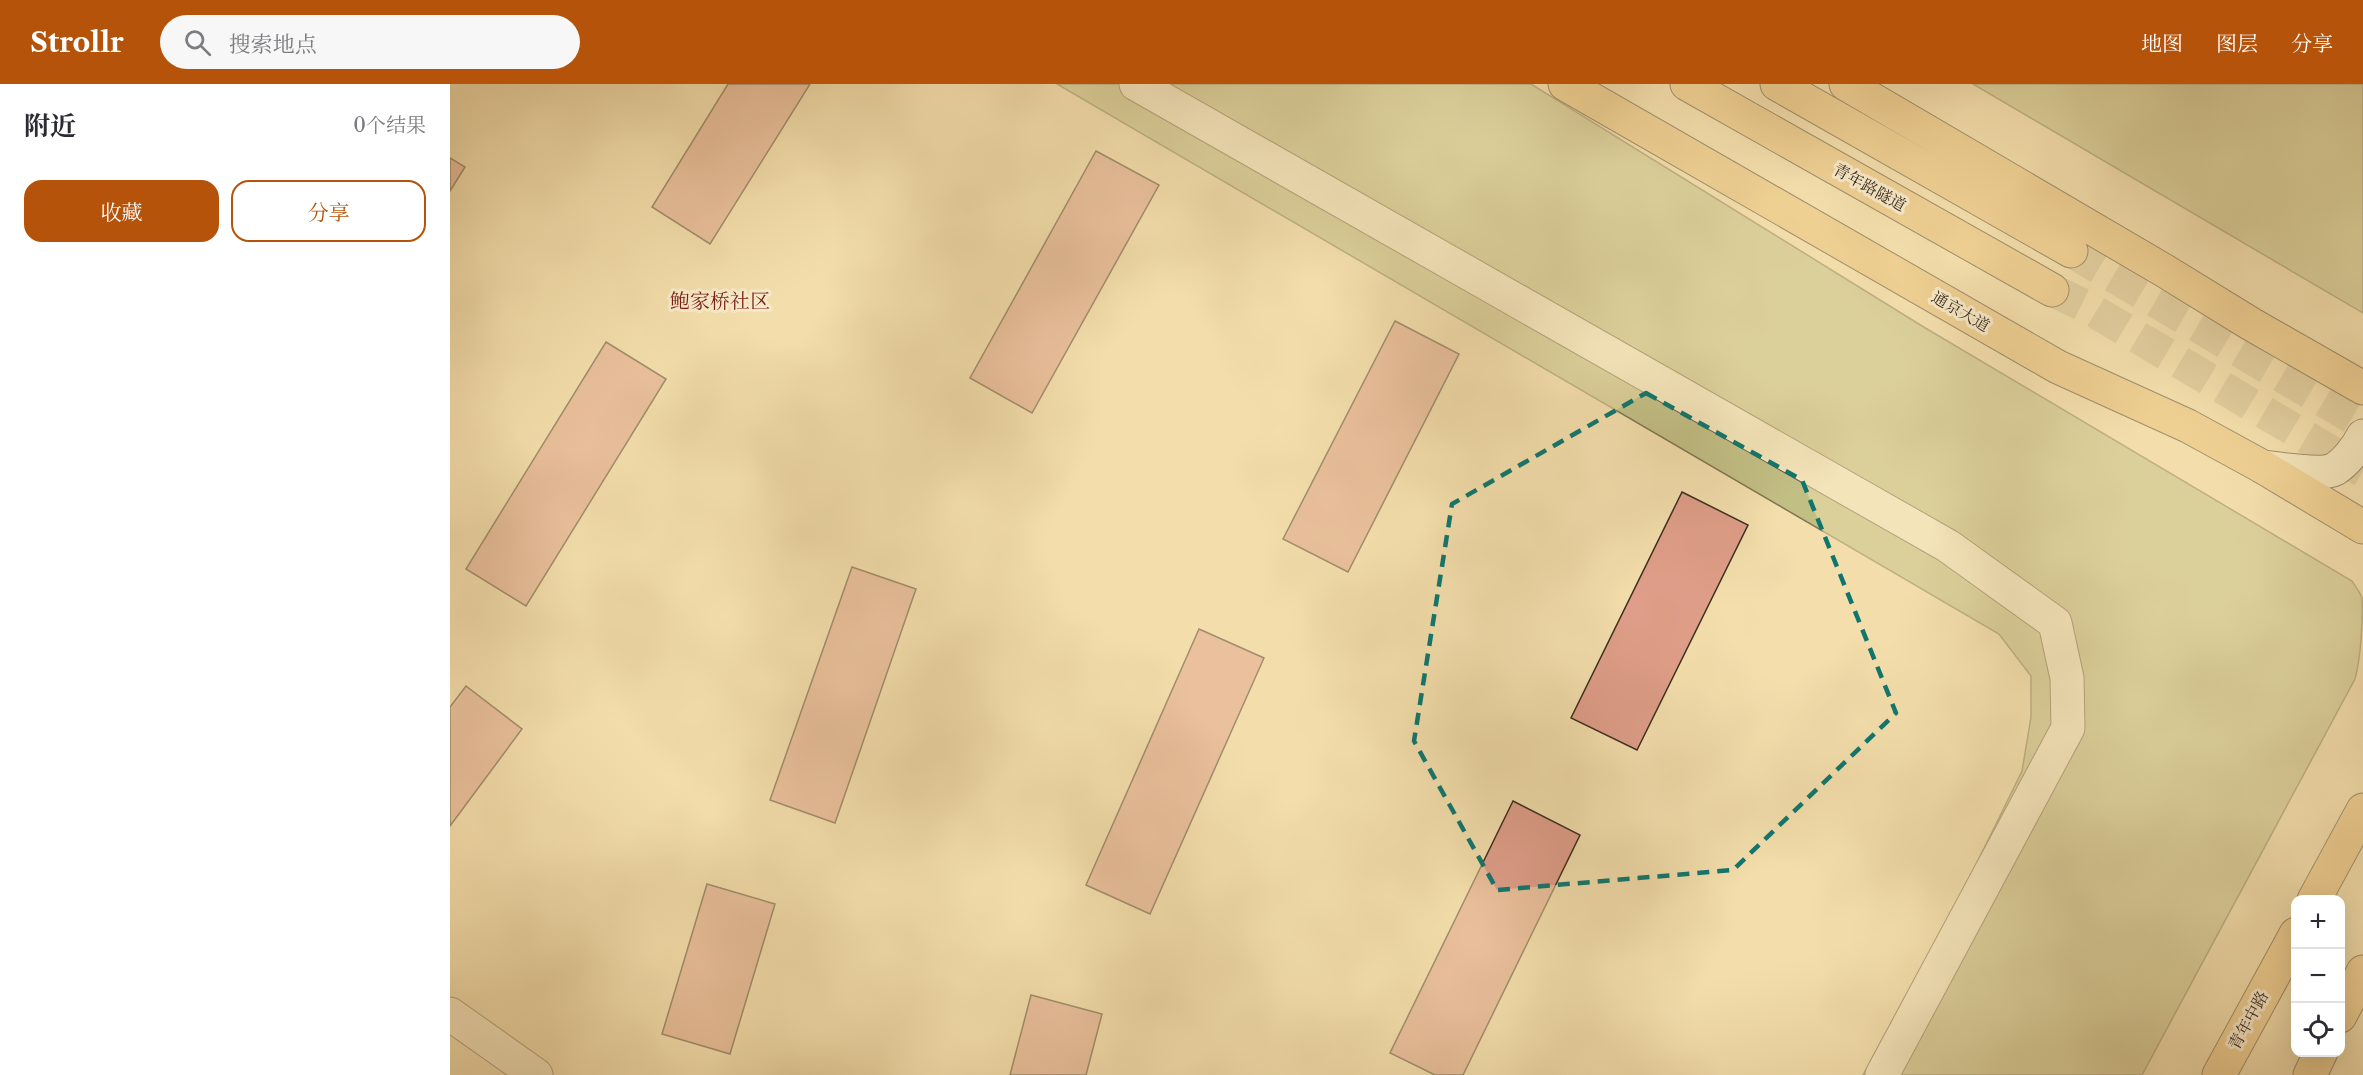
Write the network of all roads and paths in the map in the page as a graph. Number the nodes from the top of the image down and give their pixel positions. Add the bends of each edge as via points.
1 (1136, 84) edge
2 (1565, 84) edge
3 (1687, 84) edge
4 (1777, 84) edge
5 (1846, 84) edge
6 (2071, 251) tunnel mouth
7 (2052, 290) tunnel mouth
8 (2353, 382) edge
9 (2363, 404) edge
10 (2363, 436) edge
11 (2263, 467) junction
12 (2363, 527) edge
13 (2363, 810) edge
14 (2317, 895) edge
15 (2291, 941) edge
16 (2363, 972) edge
17 (2345, 1006) edge
18 (450, 1014) edge
19 (2319, 1057) edge
20 (536, 1075) edge
21 (1882, 1075) edge
22 (2218, 1075) edge
23 (2310, 1075) edge

1 - 21 street via 1948,546 2055,623 2067,678 2068,728
2 - 11 main road, 通京大道 via 2058,367 2188,426
3 - 7 main road, 青年路隧道
4 - 6 main road
5 - 8 main road
8 - 9 street
10 - 11 street via 2357,448 2334,470 2307,472
11 - 12 main road, 通京大道
13 - 14 main road
15 - 22 main road, 青年中路
16 - 17 main road
18 - 20 street
19 - 23 main road

